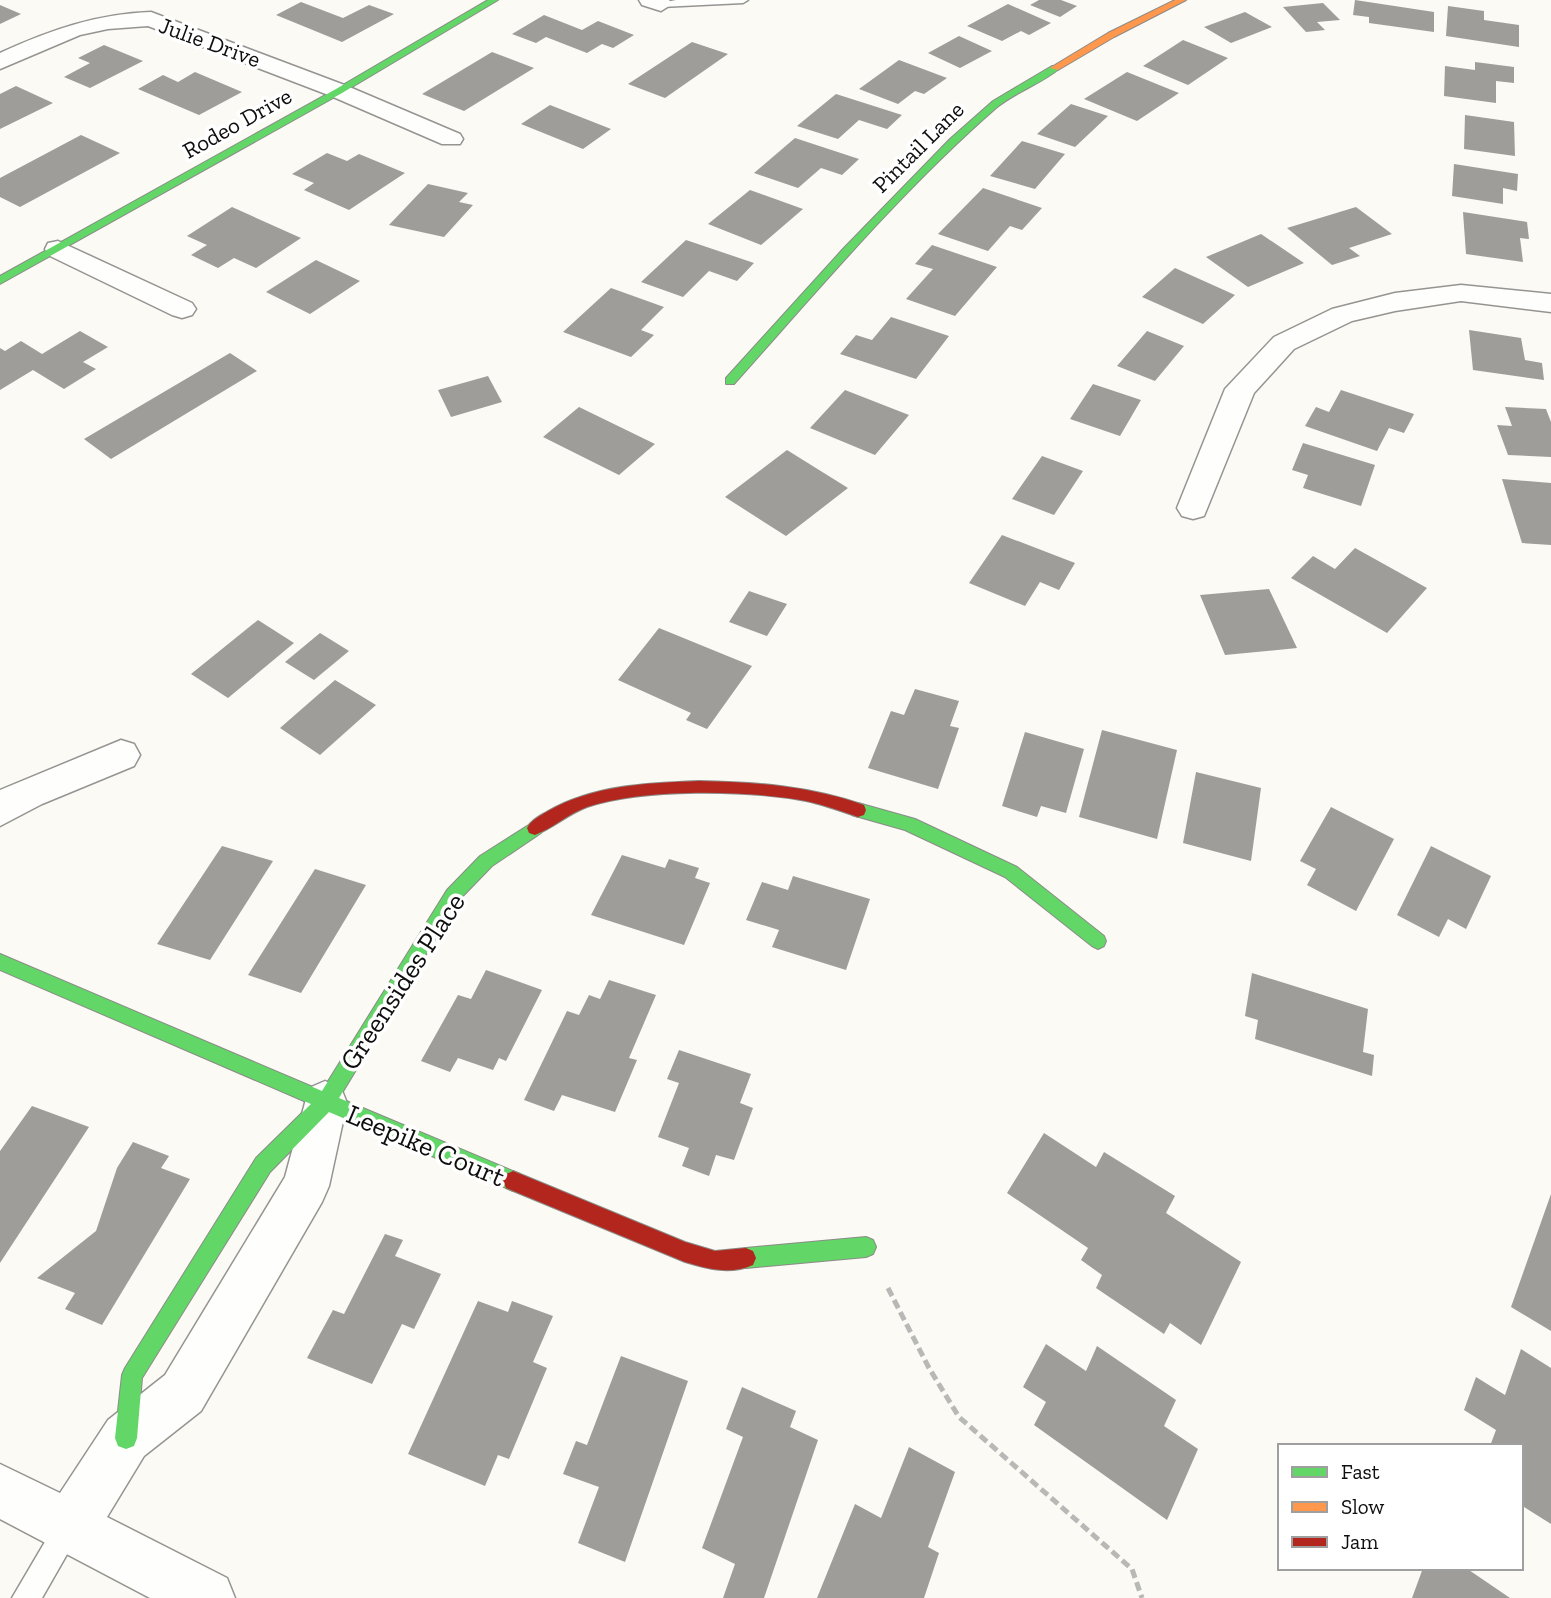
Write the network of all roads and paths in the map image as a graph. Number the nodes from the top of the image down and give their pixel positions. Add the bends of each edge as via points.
1 (494, 0) edge
2 (743, 0) edge
3 (1182, 0) edge
4 (656, 2) edge
5 (0, 62) edge
6 (339, 91) junction
7 (451, 139) dead end
8 (58, 249) junction
9 (0, 281) edge
10 (1551, 303) edge
11 (182, 309) dead end
12 (730, 381) dead end
13 (1194, 508) dead end
14 (121, 755) dead end
15 (0, 810) edge
16 (1098, 941) dead end
17 (0, 962) edge
18 (325, 1103) junction
19 (866, 1247) joint
20 (0, 1490) edge
21 (69, 1528) junction
22 (26, 1598) edge
23 (207, 1598) edge
24 (1142, 1598) edge

1 - 6 street, Rodeo Drive
2 - 4 lane
3 - 12 street, Pintail Lane via 1111,35 996,103 847,251
5 - 6 street, Julie Drive via 76,27 151,19
6 - 7 street, Julie Drive
6 - 8 street, Rodeo Drive
8 - 9 street, Rodeo Drive
8 - 11 street
10 - 13 street via 1461,293 1395,302 1342,315 1283,343 1240,389
14 - 15 street via 28,793
16 - 18 street, Greensides Place via 1011,872 950,841 856,808 802,794 745,789 642,791 595,799 557,813 522,835 486,861 453,895
17 - 18 street, Leepike Court
18 - 19 street, Leepike Court via 715,1261
18 - 21 street, Greensides Place via 306,1186 183,1393 125,1438
19 - 24 path via 960,1417 1132,1569
20 - 21 street
21 - 22 lane
21 - 23 street

